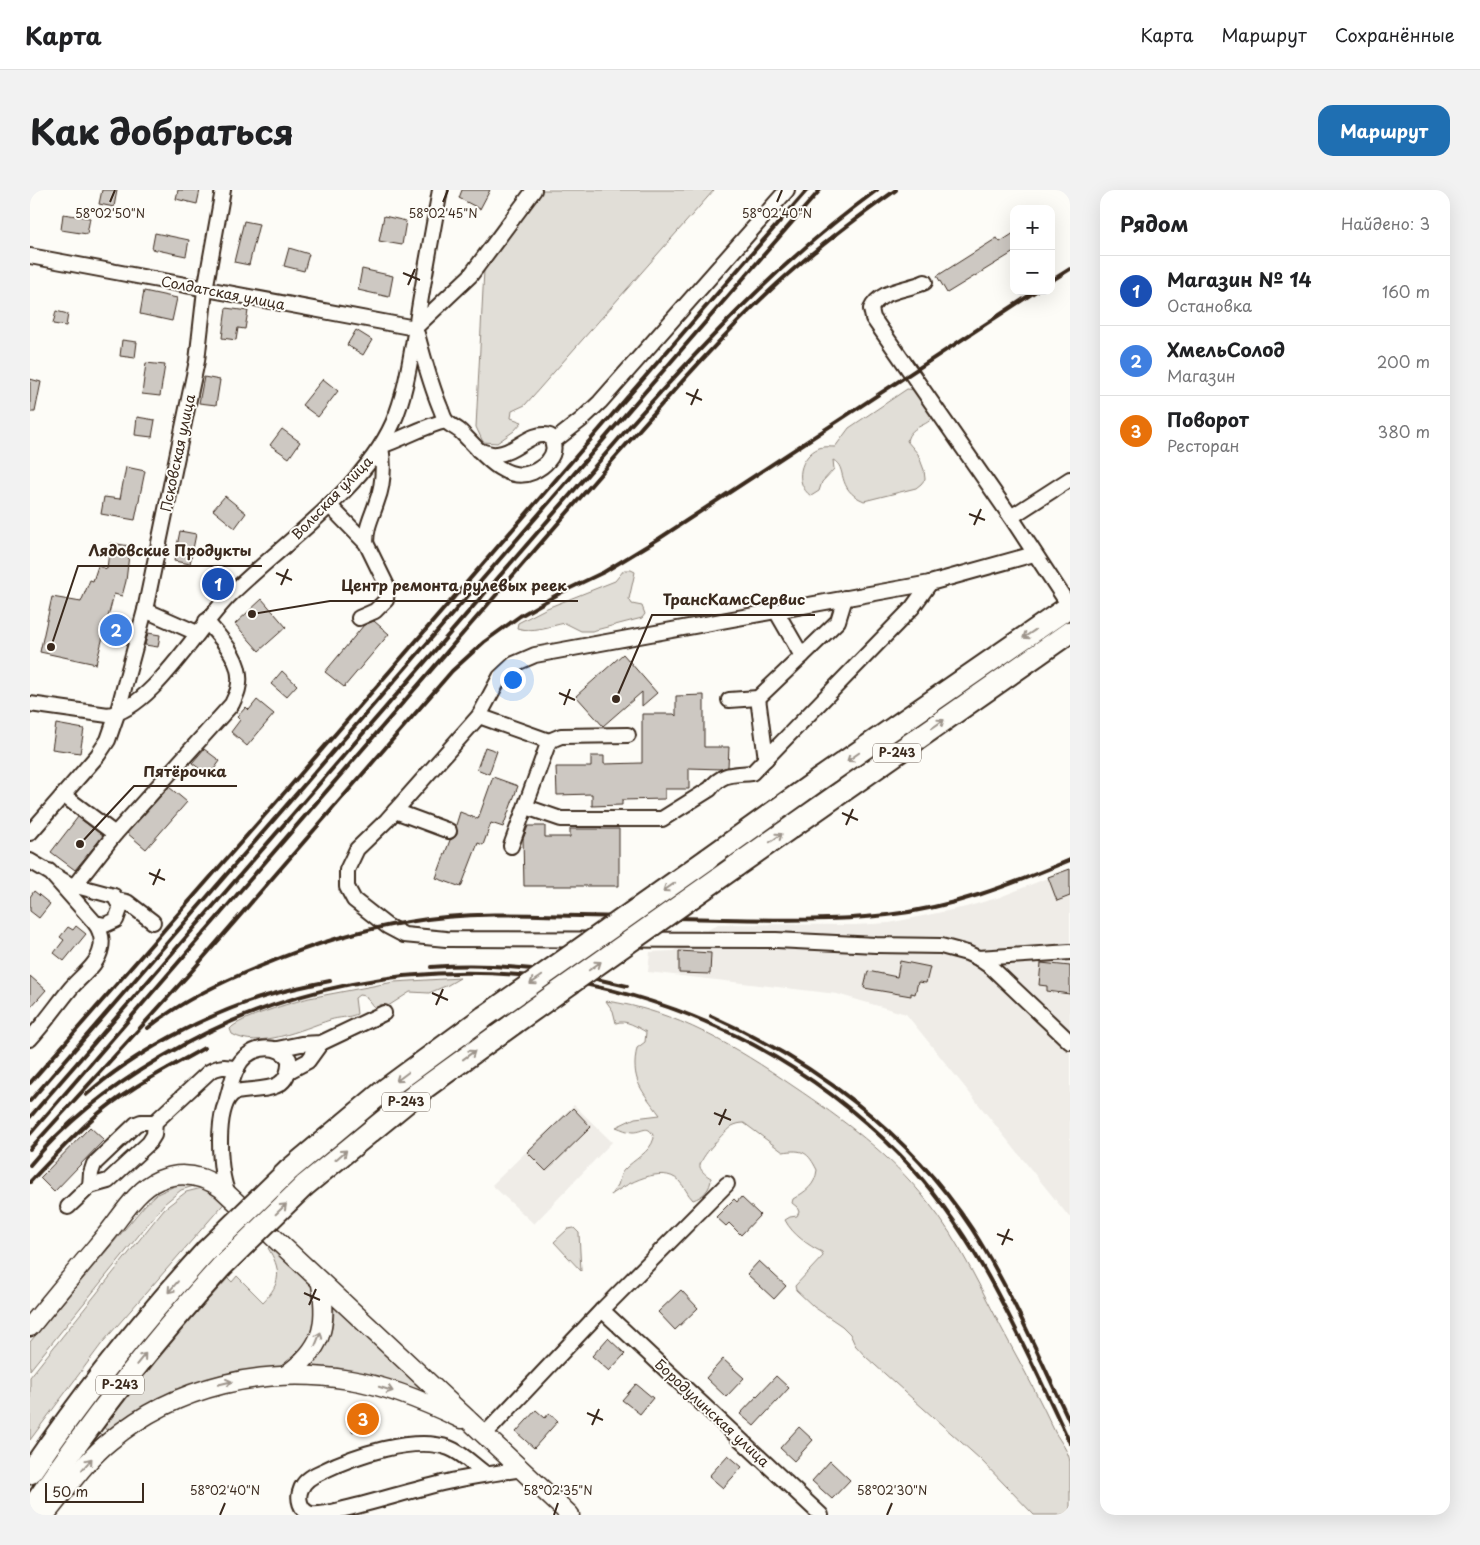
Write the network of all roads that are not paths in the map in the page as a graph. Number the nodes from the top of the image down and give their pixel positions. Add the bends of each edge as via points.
1 (223, 190) edge
2 (440, 190) edge
3 (534, 190) edge
4 (787, 190) edge
5 (30, 256) edge
6 (925, 282) dead end
7 (205, 290) junction
8 (416, 328) junction
9 (446, 421) junction
10 (553, 442) junction
11 (381, 446) junction
12 (478, 450) junction
13 (1070, 479) edge
14 (328, 505) junction
15 (1011, 517) junction
16 (366, 543) junction
17 (1034, 554) junction
18 (930, 582) junction
19 (845, 598) junction
20 (1070, 606) edge
21 (145, 610) junction
22 (776, 611) junction
23 (360, 618) dead end
24 (206, 621) junction
25 (1070, 632) edge
26 (197, 633) junction
27 (802, 656) junction
28 (758, 698) junction
29 (729, 700) dead end
30 (30, 704) edge
31 (117, 714) junction
32 (479, 716) junction
33 (628, 735) dead end
34 (549, 741) junction
35 (766, 759) junction
36 (63, 795) junction
37 (526, 807) junction
38 (395, 811) junction
39 (449, 831) dead end
40 (30, 833) edge
41 (115, 834) junction
42 (511, 846) dead end
43 (30, 861) edge
44 (49, 871) junction
45 (75, 886) junction
46 (117, 900) junction
47 (95, 922) junction
48 (153, 922) dead end
49 (1070, 952) edge
50 (978, 958) junction
51 (384, 1014) dead end
52 (30, 1039) edge
53 (1070, 1042) edge
54 (320, 1043) junction
55 (277, 1049) junction
56 (237, 1069) junction
57 (289, 1071) junction
58 (227, 1099) junction
59 (155, 1122) junction
60 (727, 1184) dead end
61 (90, 1186) junction
62 (229, 1196) junction
63 (68, 1207) dead end
64 (321, 1284) junction
65 (602, 1310) junction
66 (30, 1327) edge
67 (286, 1375) junction
68 (480, 1430) junction
69 (522, 1470) junction
70 (30, 1473) edge
71 (486, 1474) junction
72 (30, 1511) edge
73 (45, 1515) edge
74 (570, 1515) edge
75 (822, 1515) edge

1 - 7 street, Псковская улица
2 - 8 street, Вольская улица
3 - 8 street via 470,276
4 - 10 street via 600,402
5 - 7 street, Солдатская улица
6 - 15 street via 879,299 872,305 871,314
7 - 8 street, Солдатская улица
7 - 21 street, Псковская улица via 196,361
8 - 9 street via 431,384
8 - 11 street, Вольская улица via 399,407
9 - 11 street
9 - 12 street
10 - 12 street via 550,436 544,435 498,454
10 - 12 street via 554,449 548,462 522,475 505,470
11 - 14 street, Вольская улица
11 - 16 street via 383,472 378,499 366,530
13 - 15 street
14 - 16 street
14 - 24 street, Вольская улица
15 - 17 street
16 - 23 street via 387,586 386,600 375,612
17 - 18 street
17 - 20 street
18 - 19 street
18 - 35 street via 912,608
19 - 22 street
19 - 27 street via 838,621
20 -> 70 highway, Р-243, bridge via 484,1017 374,1099 289,1170 206,1251 114,1357
21 - 26 street
21 - 31 street, Псковская улица
22 - 27 street
22 - 32 street via 535,655 514,664 500,677
24 - 26 street, Вольская улица
24 - 41 street via 224,641 240,675 232,704
72 -> 25 highway, Р-243, bridge via 86,1430 176,1317 221,1267 304,1186 419,1092 512,1024
26 - 31 street, Вольская улица via 150,689
27 - 28 street
28 - 29 street
28 - 35 street
30 - 31 street via 92,714
31 - 36 street, Псковская улица via 108,740 98,755
32 - 34 street
32 - 38 street
33 - 34 street via 561,736
34 - 37 street
35 - 37 street via 752,773 724,776 710,789 662,819 560,819
36 - 40 street, Псковская улица
36 - 41 street
37 - 42 street
38 - 39 street
38 - 50 street via 357,849 347,870 346,887 354,900 404,935 446,939 776,940 932,946 956,949
41 - 45 street
43 - 44 street
44 - 45 street
44 - 47 street
45 - 46 street via 107,894
46 - 47 street via 120,910 116,920 105,924
46 - 48 street via 127,902
47 - 52 street via 101,939 98,957
49 - 50 street
50 - 53 street
51 - 54 street
54 - 55 street
54 - 57 street via 308,1061
55 - 56 street via 256,1050
55 - 57 street via 289,1059
56 - 58 street
56 - 59 street via 216,1067
57 - 58 street via 276,1087 236,1092
58 - 62 street via 220,1144
59 - 61 street via 154,1135 149,1143 108,1181
59 - 61 street via 136,1124 98,1160 92,1169
60 - 65 street
61 - 63 street
62 - 64 main road
62 - 66 main road via 213,1183 189,1175 153,1183 130,1205
67 -> 64 main road via 308,1356 319,1339 324,1309
64 - 68 main road
65 - 68 street
65 - 75 street, Бородулинская улица
67 -> 68 main road via 351,1380 372,1385 414,1398
73 -> 67 main road via 95,1455 148,1414 208,1388 251,1378
68 - 69 main road
69 - 71 street
69 - 74 main road
71 - 71 street via 450,1448 433,1444 394,1447 352,1458 319,1473 302,1485 299,1499 308,1513 320,1514

